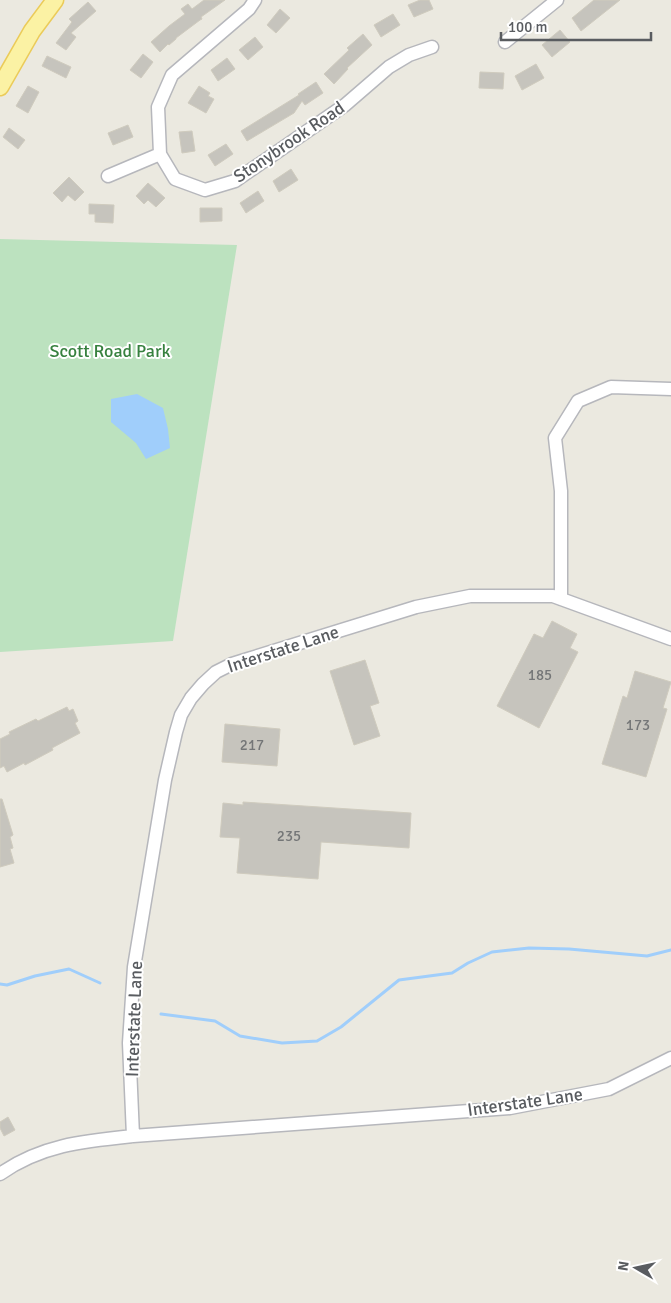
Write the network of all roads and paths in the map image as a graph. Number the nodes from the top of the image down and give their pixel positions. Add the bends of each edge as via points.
1 (55, 0) edge
2 (255, 0) edge
3 (557, 0) edge
4 (505, 42) dead end
5 (432, 47) dead end
6 (0, 87) edge
7 (160, 154) junction
8 (108, 176) dead end
9 (671, 389) edge
10 (561, 599) junction
11 (671, 640) edge
12 (671, 1058) edge
13 (133, 1136) junction
14 (0, 1174) edge

1 - 6 main road via 32,31
2 - 7 street via 249,9 172,75 158,107
3 - 4 street
5 - 7 street, Stonybrook Road via 389,67 345,105 235,181 205,190 176,179
7 - 8 street
9 - 10 street via 611,387 578,401 555,438 561,491
10 - 11 street, Interstate Lane
10 - 13 street, Interstate Lane via 553,596 470,596 416,607 232,664 216,672 191,698 181,715 165,780 134,967 129,1043
12 - 13 street, Interstate Lane via 609,1089 510,1108
13 - 14 street, Interstate Lane via 50,1149

